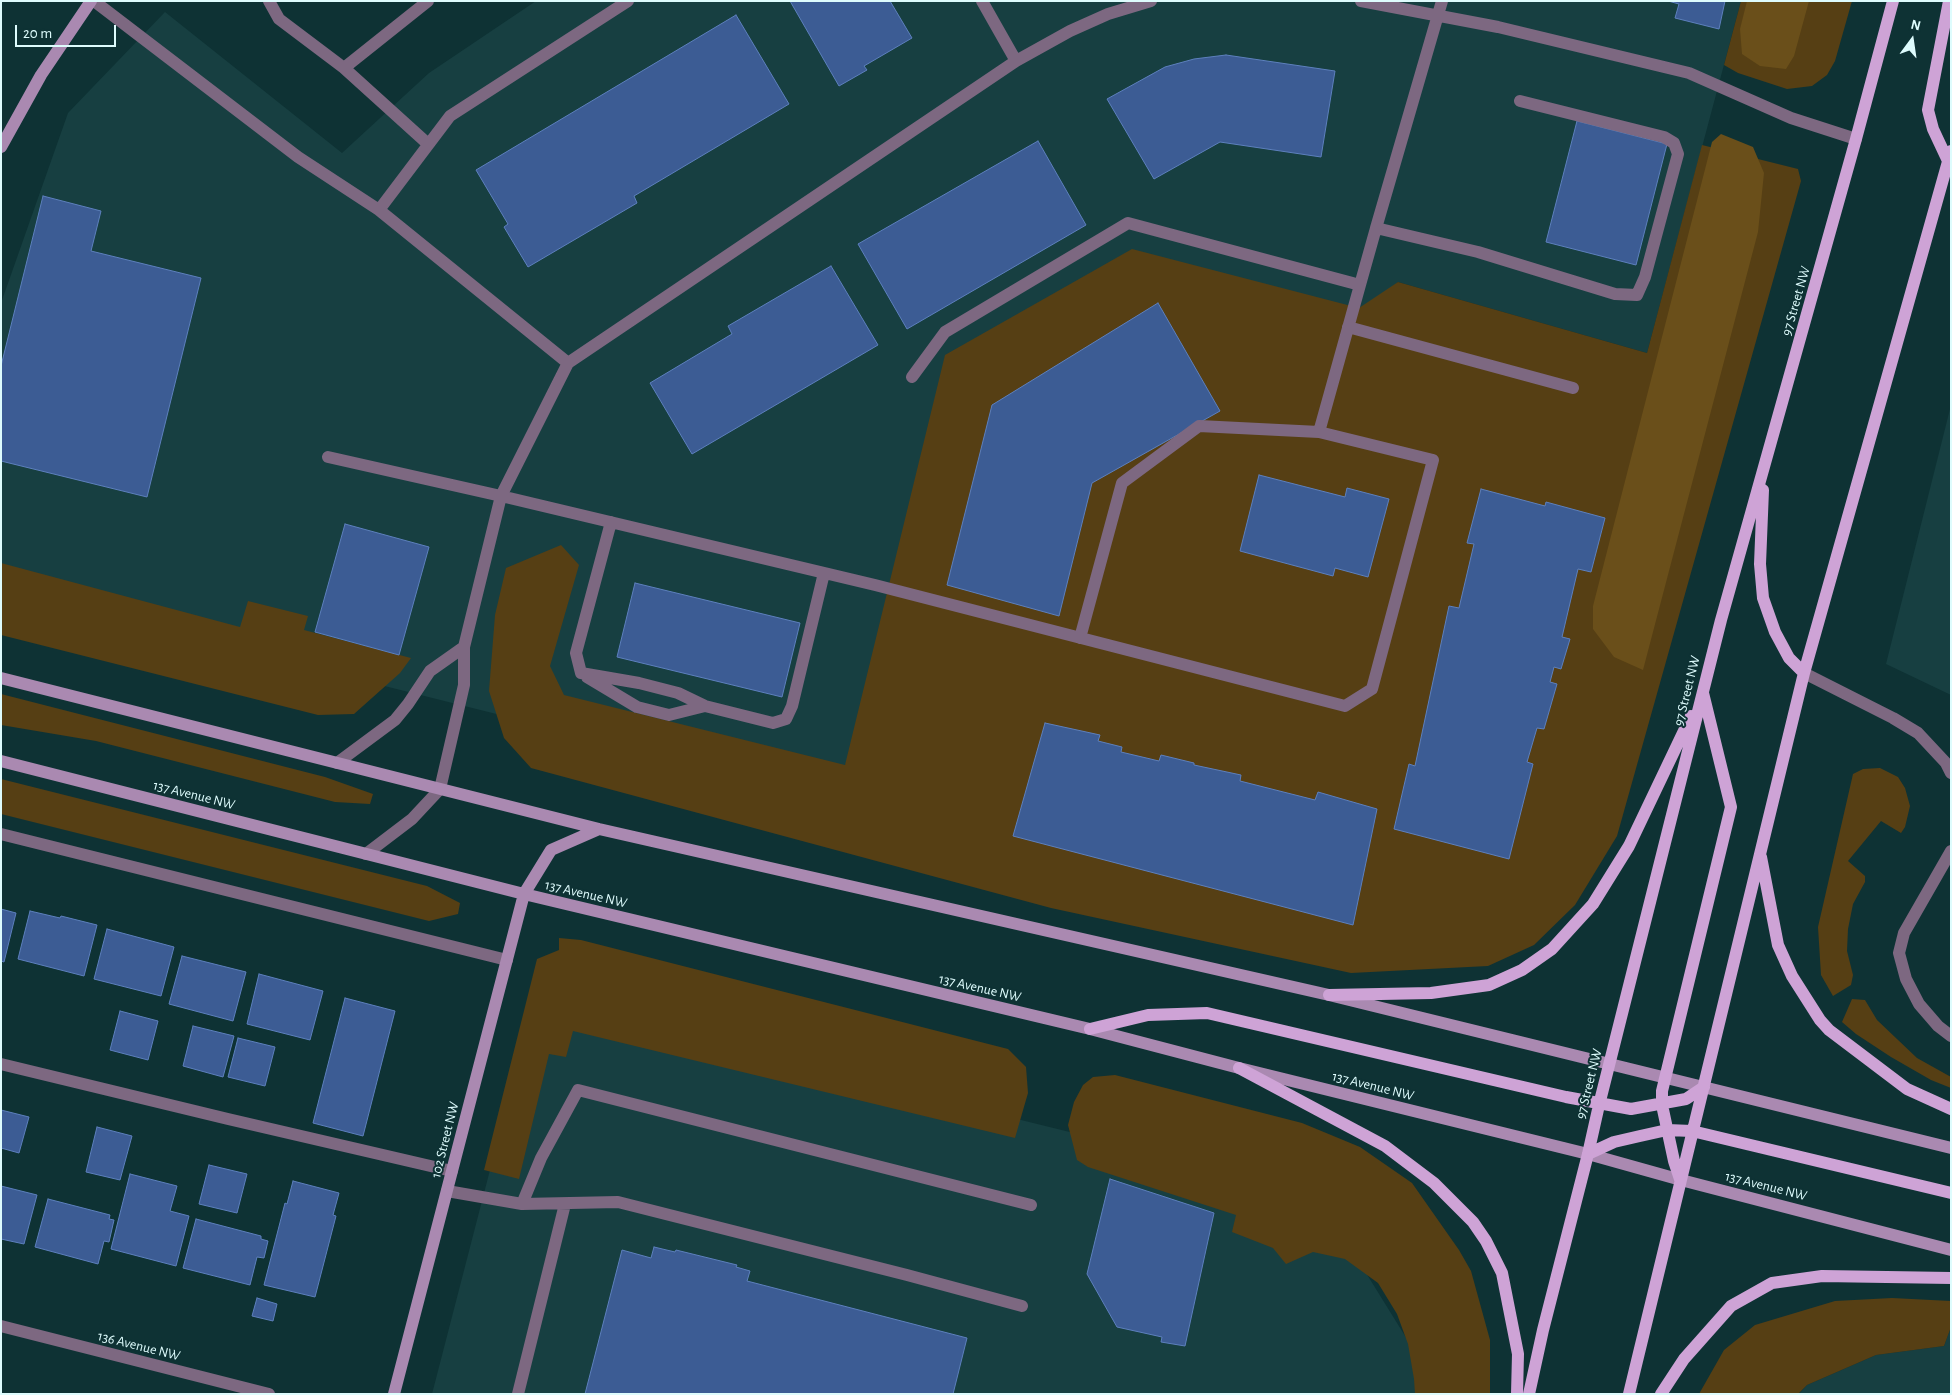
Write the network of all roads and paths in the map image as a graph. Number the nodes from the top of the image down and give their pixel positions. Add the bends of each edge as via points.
1 (92, 1) edge
2 (268, 1) edge
3 (428, 1) edge
4 (628, 1) edge
5 (982, 1) edge
6 (1151, 1) edge
7 (1361, 1) edge
8 (1442, 1) edge
9 (1894, 1) edge
10 (1949, 1) edge
11 (1438, 16) junction
12 (1016, 61) junction
13 (344, 68) junction
14 (1520, 101) dead end
15 (1856, 140) junction
16 (428, 144) junction
17 (1, 147) edge
18 (1949, 156) edge
19 (379, 210) junction
20 (1376, 228) junction
21 (1360, 285) junction
22 (1348, 327) junction
23 (568, 364) junction
24 (912, 377) dead end
25 (1573, 388) dead end
26 (1319, 432) junction
27 (328, 457) dead end
28 (1764, 468) junction
29 (501, 496) junction
30 (610, 522) junction
31 (824, 573) junction
32 (1080, 638) junction
33 (464, 647) junction
34 (581, 673) junction
35 (1804, 673) junction
36 (1, 678) edge
37 (1702, 691) junction
38 (705, 706) junction
39 (1, 761) edge
40 (337, 763) junction
41 (1951, 773) edge
42 (440, 789) junction
43 (599, 829) junction
44 (1, 834) edge
45 (1951, 852) edge
46 (366, 854) junction
47 (1760, 854) junction
48 (524, 894) junction
49 (507, 960) junction
50 (1330, 994) junction
51 (1090, 1029) junction
52 (1951, 1036) edge
53 (1, 1064) edge
54 (1609, 1064) junction
55 (1240, 1068) junction
56 (1664, 1078) junction
57 (1704, 1087) junction
58 (1599, 1104) junction
59 (1662, 1105) junction
60 (1951, 1109) edge
61 (1667, 1130) junction
62 (1692, 1131) junction
63 (1951, 1148) edge
64 (1588, 1154) junction
65 (452, 1171) junction
66 (1681, 1180) junction
67 (447, 1191) junction
68 (1951, 1193) edge
69 (522, 1204) junction
70 (565, 1204) junction
71 (1032, 1205) dead end
72 (1951, 1250) edge
73 (1951, 1278) edge
74 (1022, 1306) dead end
75 (1, 1326) edge
76 (269, 1394) edge
77 (394, 1394) edge
78 (518, 1394) edge
79 (1517, 1394) edge
80 (1529, 1394) edge
81 (1629, 1394) edge
82 (1661, 1394) edge

1 - 17 main road via 41,75
1 - 19 street via 298,157
2 - 13 street via 279,20
3 - 13 street
4 - 16 street via 450,116
5 - 12 street
6 - 12 street via 1077,27
7 - 11 street
8 - 11 street
9 - 15 main road, 97 Street NW
10 - 18 main road via 1928,110 1933,129
11 - 15 street via 1538,36 1689,74 1791,118
11 - 20 street
12 - 23 street
13 - 16 street
14 - 20 street via 1664,137 1674,143 1678,154 1645,277 1637,295 1615,294 1478,252
15 - 28 main road, 97 Street NW
16 - 19 street
18 - 35 main road
19 - 23 street
20 - 21 street
21 - 22 street
21 - 24 street via 1128,223 945,332
22 - 25 street
22 - 26 street
23 - 29 street
26 - 32 street via 1200,426 1122,483
26 - 32 street via 1433,460 1372,689 1345,706
27 - 29 street
28 - 35 main road via 1760,564 1763,598 1789,658
28 - 37 main road, 97 Street NW
29 - 30 street
29 - 33 street
30 - 31 street
30 - 34 street via 576,653
31 - 32 street
31 - 38 street via 792,706 786,719 773,723
33 - 40 street via 430,671 395,720
33 - 42 street via 464,685
34 - 38 street via 678,693
34 - 38 street via 637,707 669,715
35 - 41 street via 1918,733 1946,763
35 - 47 main road
36 - 40 main road
37 - 50 main road via 1629,846 1593,904 1552,949 1522,970 1488,985 1431,993
37 - 54 main road, 97 Street NW
37 - 56 main road via 1731,807
39 - 46 main road, 137 Avenue NW
40 - 42 main road
42 - 43 main road
42 - 46 street via 412,819
43 - 48 main road, 102 Street NW via 551,850
43 - 50 main road
44 - 49 street
45 - 52 street via 1904,934 1900,952 1906,979 1919,1004
46 - 48 main road, 137 Avenue NW
47 - 57 main road
47 - 60 main road via 1778,946 1792,976 1820,1020 1907,1089
48 - 49 main road, 102 Street NW
48 - 51 main road, 137 Avenue NW
49 - 65 main road, 102 Street NW
50 - 54 main road
51 - 55 main road, 137 Avenue NW
51 - 58 main road via 1148,1015 1208,1013
53 - 65 street
54 - 56 main road
54 - 58 main road, 97 Street NW
55 - 64 main road, 137 Avenue NW
55 - 79 main road via 1385,1146 1434,1183 1473,1222 1502,1273 1518,1354
56 - 57 main road
56 - 59 main road
57 - 59 main road via 1686,1099
57 - 62 main road
57 - 63 main road
58 - 59 main road via 1631,1109
58 - 64 main road, 97 Street NW
59 - 61 main road
61 - 62 main road
61 - 64 main road via 1614,1142
61 - 66 main road
62 - 66 main road
62 - 68 main road
64 - 66 main road, 137 Avenue NW
64 - 80 main road, 97 Street NW
65 - 67 main road, 102 Street NW
66 - 72 main road, 137 Avenue NW
66 - 81 main road
67 - 69 street
67 - 77 main road, 102 Street NW
69 - 70 street
69 - 71 street via 541,1158 578,1090
70 - 74 street via 618,1202
70 - 78 street
73 - 82 main road via 1822,1276 1772,1283 1731,1306 1684,1359
75 - 76 street, 136 Avenue NW

